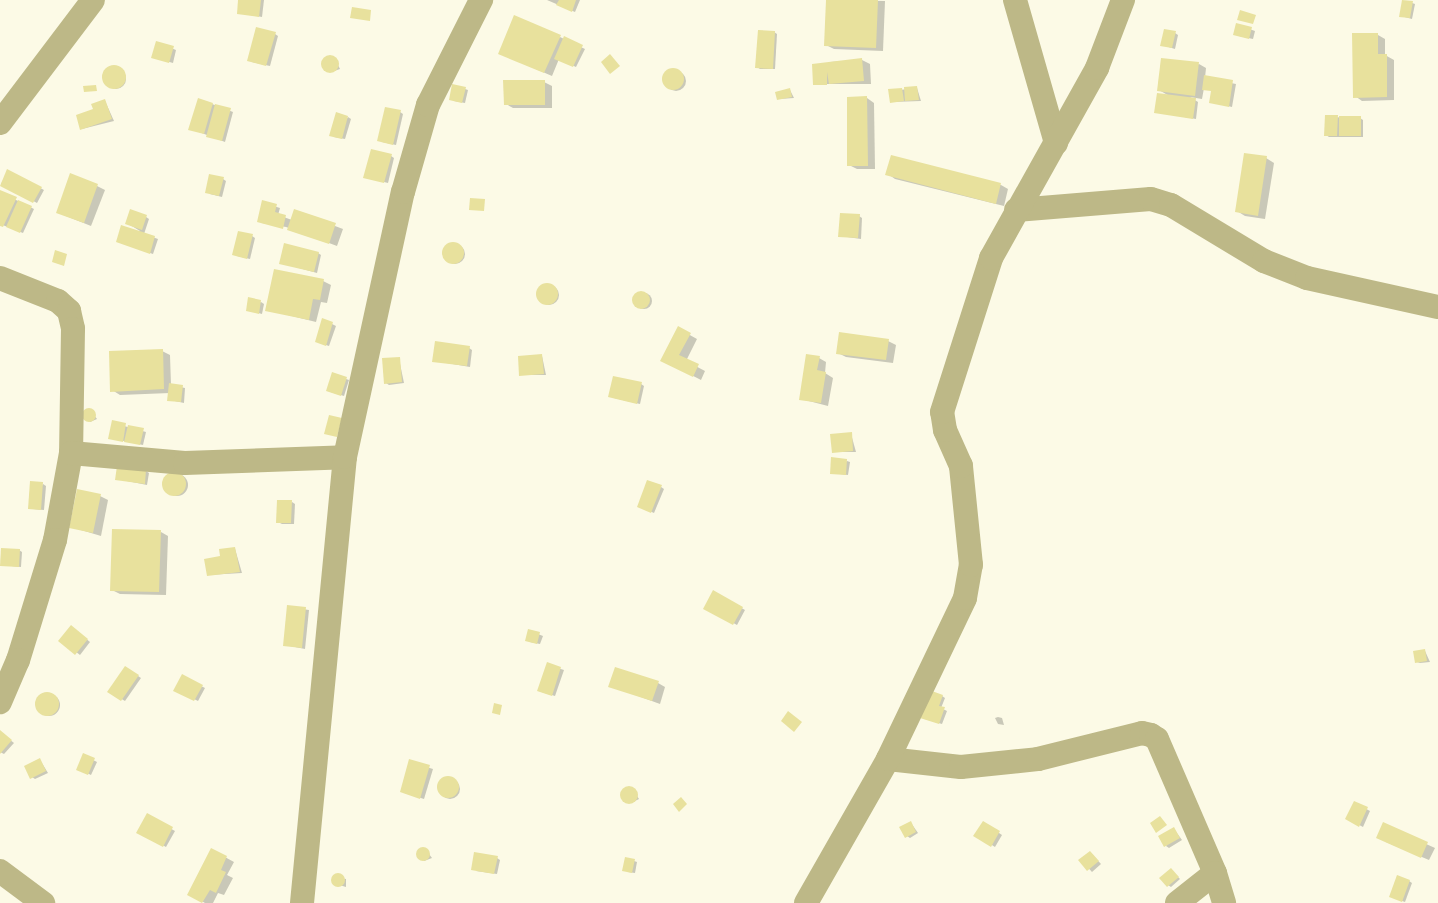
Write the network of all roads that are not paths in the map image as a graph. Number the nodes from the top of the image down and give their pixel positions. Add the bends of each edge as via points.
1 (93, 0) edge
2 (481, 0) edge
3 (1015, 0) edge
4 (1123, 0) edge
5 (0, 123) edge
6 (1056, 143) junction
7 (1016, 210) junction
8 (0, 278) edge
9 (1438, 307) edge
10 (71, 453) junction
11 (345, 457) junction
12 (0, 702) edge
13 (888, 759) junction
14 (0, 871) edge
15 (1215, 873) junction
16 (43, 903) edge
17 (302, 903) edge
18 (806, 903) edge
19 (1177, 903) edge
20 (1224, 903) edge

1 - 5 street
2 - 11 street via 428,105
3 - 6 street
4 - 6 street via 1097,68
6 - 7 street
7 - 9 street via 1151,199 1171,205 1264,261 1307,278
7 - 13 street via 986,272 942,412 961,466 971,565 965,598
8 - 10 street via 58,301 69,311
10 - 11 street via 185,463
10 - 12 street via 55,540
11 - 17 street
13 - 15 street via 961,767 1038,759 1151,735
13 - 18 street
14 - 16 street
15 - 19 street
15 - 20 street

